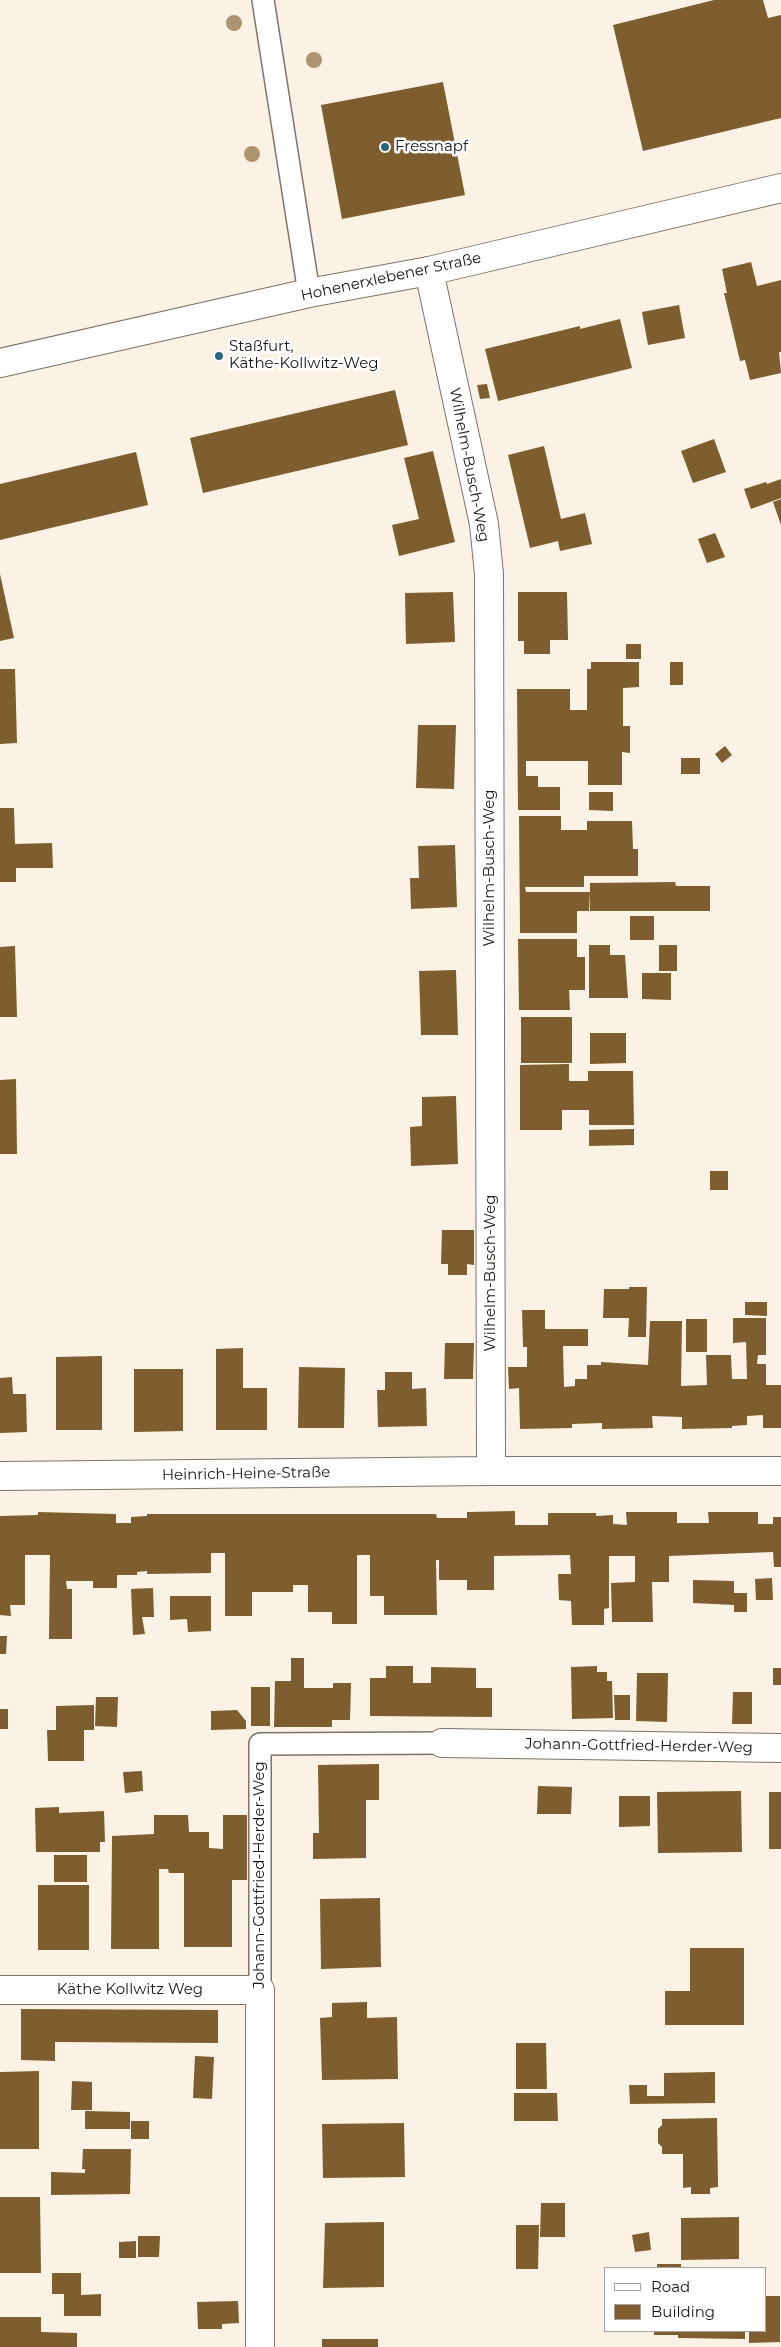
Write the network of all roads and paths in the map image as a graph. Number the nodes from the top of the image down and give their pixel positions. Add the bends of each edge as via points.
1 (263, 0) edge
2 (781, 188) edge
3 (429, 271) junction
4 (309, 293) junction
5 (0, 363) edge
6 (491, 1470) junction
7 (781, 1471) edge
8 (0, 1476) edge
9 (442, 1743) joint
10 (781, 1748) edge
11 (0, 1990) edge
12 (260, 1990) junction
13 (260, 2347) edge

1 - 4 lane
2 - 3 street, Hohenerxlebener Straße
3 - 4 street, Hohenerxlebener Straße
3 - 6 street, Wilhelm-Busch-Weg via 484,524 489,574
4 - 5 street, Hohenerxlebener Straße
6 - 7 street, Heinrich-Heine-Straße
6 - 8 street, Heinrich-Heine-Straße
9 - 10 street, Johann-Gottfried-Herder-Weg
9 - 12 lane, Johann-Gottfried-Herder-Weg via 260,1744
11 - 12 street, Käthe Kollwitz Weg
12 - 13 street, Johann-Gottfried-Herder-Weg

